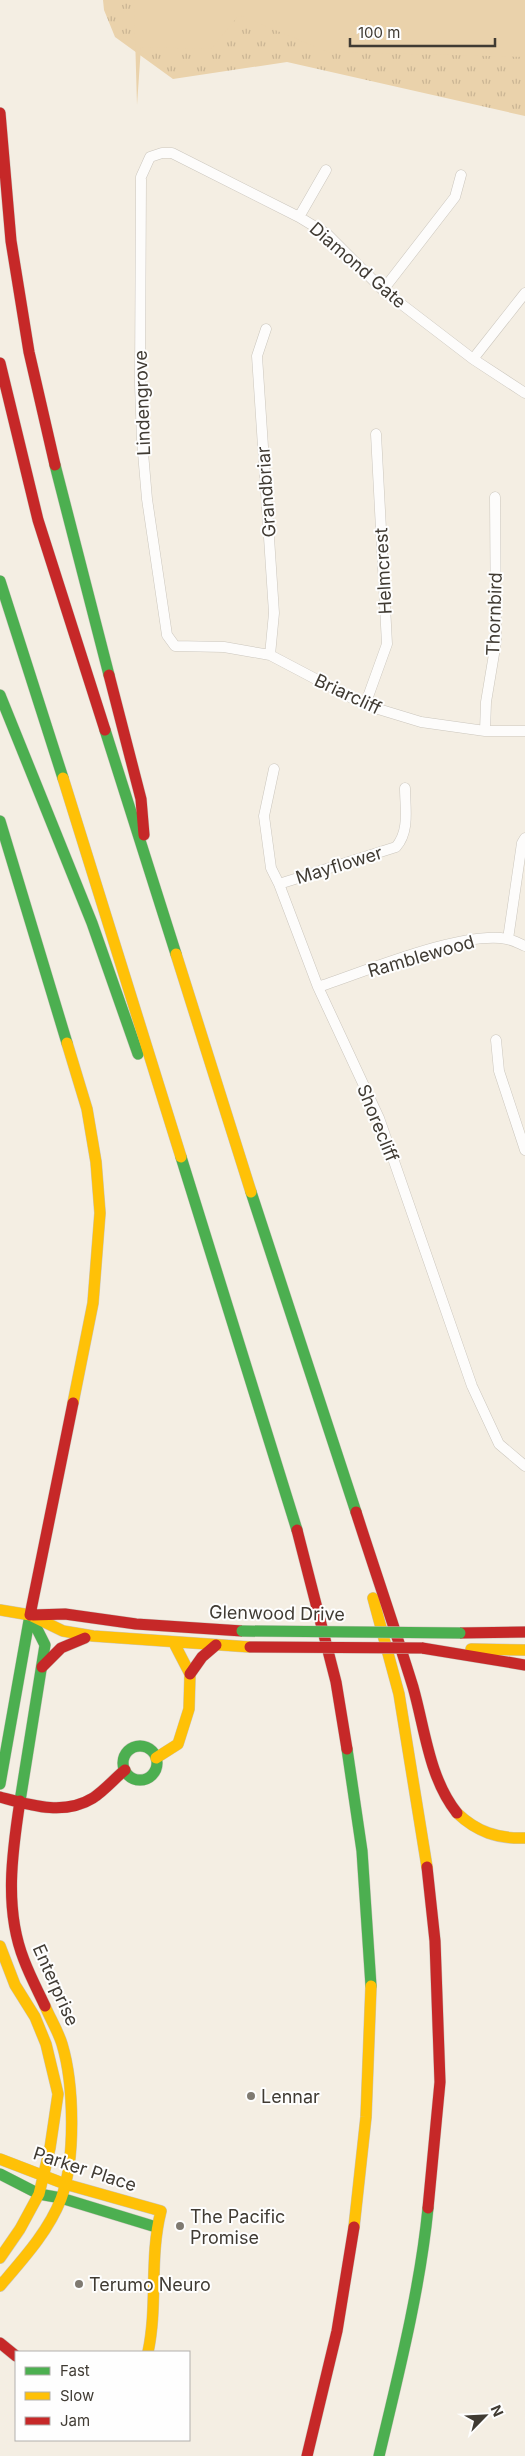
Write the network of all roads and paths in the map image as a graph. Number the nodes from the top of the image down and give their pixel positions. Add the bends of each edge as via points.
1 (0, 113) edge
2 (150, 157) joint
3 (326, 170) dead end
4 (461, 174) dead end
5 (299, 217) junction
6 (383, 290) junction
7 (525, 293) edge
8 (266, 329) dead end
9 (474, 359) junction
10 (0, 363) edge
11 (525, 393) edge
12 (376, 434) dead end
13 (494, 497) dead end
14 (0, 581) edge
15 (175, 646) joint
16 (270, 655) junction
17 (0, 695) edge
18 (365, 705) junction
19 (484, 731) junction
20 (525, 731) edge
21 (274, 769) dead end
22 (405, 788) dead end
23 (0, 821) edge
24 (525, 838) edge
25 (148, 870) junction
26 (279, 884) junction
27 (508, 939) junction
28 (525, 946) edge
29 (318, 986) junction
30 (496, 1040) dead end
31 (525, 1150) edge
32 (228, 1307) junction
33 (320, 1408) junction
34 (525, 1466) edge
35 (0, 1610) edge
36 (30, 1616) junction
37 (525, 1632) edge
38 (94, 1636) junction
39 (174, 1643) junction
40 (216, 1645) junction
41 (525, 1650) edge
42 (466, 1651) junction
43 (525, 1665) edge
44 (42, 1667) junction
45 (190, 1674) junction
46 (154, 1754) junction
47 (125, 1770) junction
48 (0, 1784) edge
49 (0, 1797) edge
50 (20, 1802) junction
51 (525, 1838) edge
52 (0, 1946) edge
53 (0, 2159) edge
54 (0, 2174) edge
55 (43, 2176) junction
56 (65, 2184) junction
57 (39, 2194) junction
58 (61, 2198) junction
59 (156, 2227) junction
60 (0, 2258) edge
61 (0, 2286) edge
62 (0, 2343) edge
63 (148, 2351) edge
64 (15, 2355) edge
65 (307, 2456) edge
66 (379, 2456) edge

1 - 25 main road via 11,241 29,352 49,444 141,799
2 - 5 street, Diamond Gate via 172,153
2 - 15 street, Lindengrove via 142,177 142,441 156,567 167,635
3 - 5 street
4 - 6 street via 455,197
5 - 6 street, Diamond Gate via 327,234
6 - 9 street, Diamond Gate
7 - 9 street
8 - 16 street, Grandbriar via 257,356 274,613
9 - 11 street, Diamond Gate
10 - 25 main road via 38,520
12 - 18 street, Helmcrest via 387,644
13 - 19 street, Thornbird via 496,642
14 - 32 main road via 108,916
15 - 16 street, Briarcliff via 224,647
16 - 18 street, Briarcliff
17 - 32 main road via 92,923
18 - 19 street, Briarcliff via 422,722
19 - 20 street, Briarcliff
21 - 26 street, Shorecliff via 264,816 271,868
22 - 26 street, Mayflower via 406,828 396,847
23 - 36 main road via 87,1109 100,1213 93,1303
24 - 27 street
25 - 33 main road
26 - 29 street, Shorecliff
27 - 28 street, Ramblewood
27 - 29 street, Ramblewood via 478,938 445,945
29 - 34 street, Shorecliff via 379,1118 472,1386 500,1444
30 - 31 street via 499,1071
32 - 65 main road via 303,1551 336,1682 362,1851 368,1920 371,2002 366,2117 354,2226 337,2331
33 - 51 main road via 414,1691 438,1781 463,1819 488,1835 508,1840
33 - 66 main road via 399,1694 426,1855 435,1941 440,2082 425,2236
35 - 36 main road
36 - 37 main road, Glenwood Drive, bridge via 66,1614 136,1624 242,1631
36 - 38 main road via 63,1631
36 - 44 main road, Enterprise via 45,1645
36 - 48 main road
38 - 39 main road, Glenwood Drive
38 - 44 main road via 69,1642
39 - 40 main road, Glenwood Drive
39 - 45 main road
40 - 42 main road, Glenwood Drive, bridge
40 - 45 main road
41 - 42 main road
42 - 43 main road
44 - 50 main road, Enterprise
45 - 46 main road via 189,1708 180,1737 173,1737
46 - 47 main road via 140,1746 130,1749 125,1757
46 - 47 main road via 156,1770 144,1779 135,1779
47 - 50 main road via 92,1799 70,1807 46,1808
49 - 50 main road
50 - 56 main road, Enterprise via 11,1892 14,1921 23,1959 62,2042 67,2063 72,2095 70,2153
52 - 55 main road, Enterprise via 15,1985 35,2017 46,2044 58,2094
53 - 55 main road, Parker Place
54 - 57 main road, Parker Place
55 - 56 main road, Parker Place
55 - 57 main road, Enterprise
56 - 58 main road, Enterprise
56 - 59 main road, Parker Place via 161,2211
57 - 58 main road, Parker Place
57 - 60 main road, Enterprise
58 - 59 main road, Parker Place
58 - 61 main road, Enterprise via 39,2239
59 - 63 main road via 153,2327
62 - 64 main road

